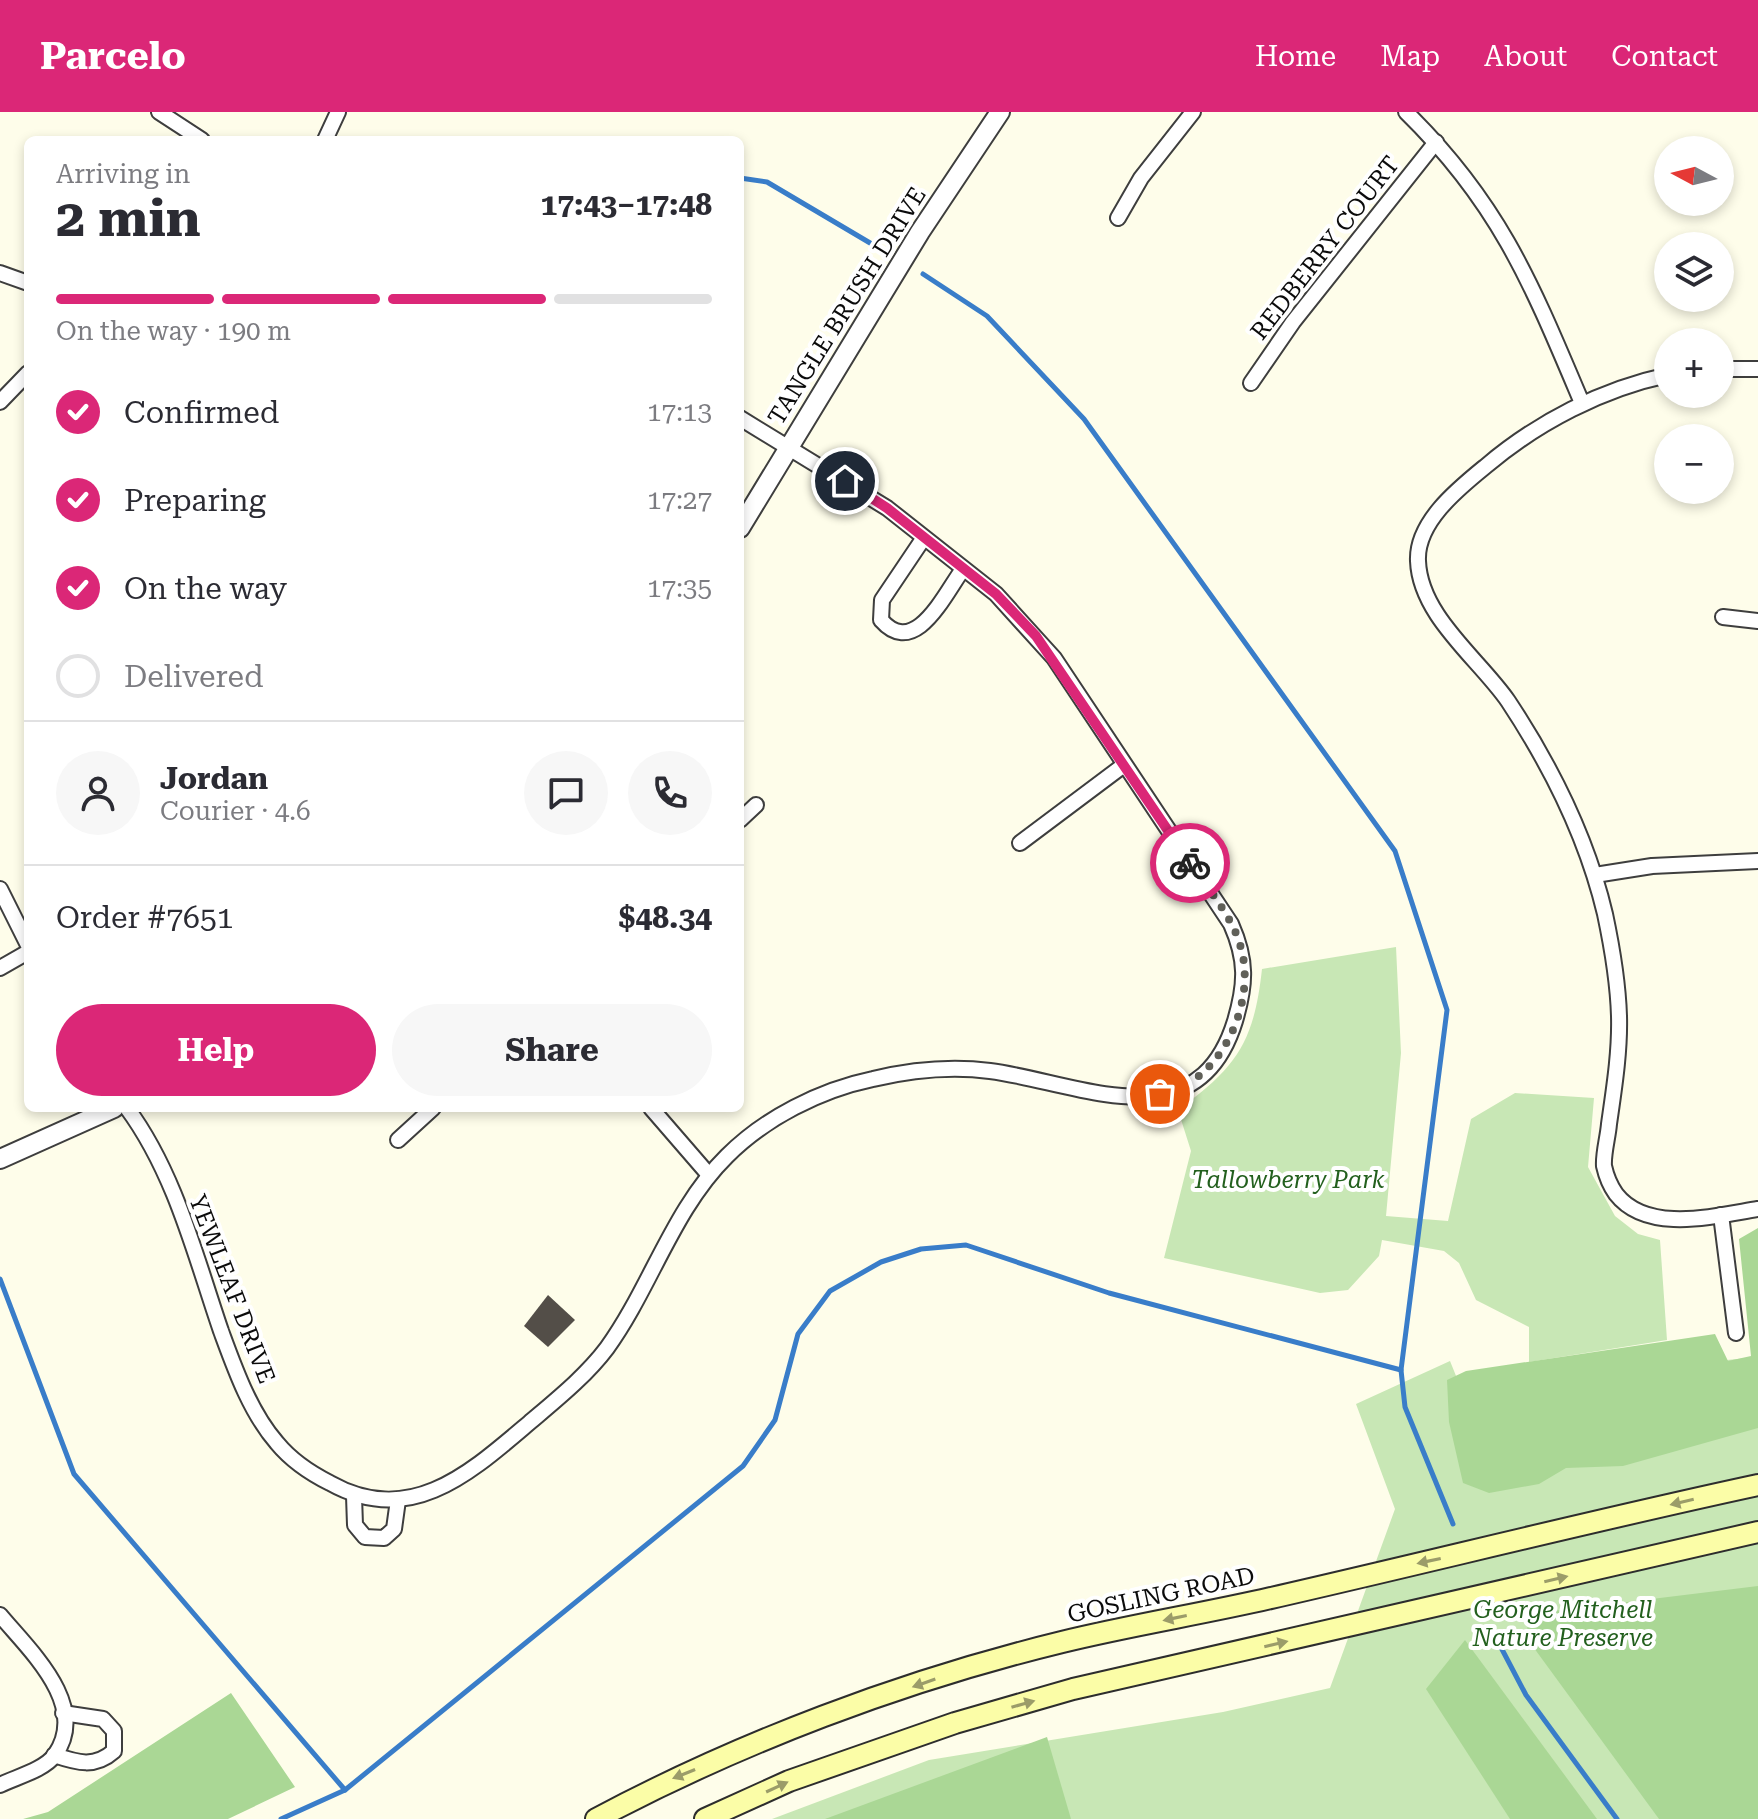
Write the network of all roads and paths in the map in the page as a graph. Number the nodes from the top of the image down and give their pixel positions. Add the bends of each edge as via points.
1 (159, 112) edge
2 (338, 112) edge
3 (1000, 112) edge
4 (1193, 112) edge
5 (1406, 112) edge
6 (196, 136) edge
7 (327, 136) edge
8 (1436, 142) junction
9 (1118, 218) dead end
10 (0, 273) edge
11 (24, 282) edge
12 (1734, 369) edge
13 (1758, 369) edge
14 (24, 377) edge
15 (1654, 380) edge
16 (1251, 383) dead end
17 (0, 402) edge
18 (1582, 403) junction
19 (744, 421) edge
20 (786, 448) junction
21 (744, 521) edge
22 (923, 539) junction
23 (963, 569) junction
24 (1723, 617) dead end
25 (1758, 621) edge
26 (1124, 765) junction
27 (756, 805) dead end
28 (744, 816) edge
29 (1020, 843) dead end
30 (1758, 861) edge
31 (1595, 875) junction
32 (0, 889) edge
33 (24, 937) edge
34 (24, 954) edge
35 (0, 968) edge
36 (105, 1112) edge
37 (130, 1112) edge
38 (429, 1112) edge
39 (654, 1112) edge
40 (398, 1140) dead end
41 (0, 1159) edge
42 (709, 1175) junction
43 (1758, 1209) edge
44 (1721, 1215) junction
45 (1736, 1333) dead end
46 (1758, 1485) edge
47 (354, 1496) junction
48 (398, 1500) junction
49 (1758, 1532) edge
50 (0, 1615) edge
51 (63, 1713) junction
52 (54, 1755) junction
53 (0, 1785) edge
54 (596, 1819) edge
55 (705, 1819) edge

1 - 6 street
2 - 7 street
3 - 20 street, TANGLE BRUSH DRIVE
4 - 9 street via 1141,178
5 - 8 street
8 - 16 street, REDBERRY COURT
8 - 18 street via 1510,241
10 - 11 street
12 - 13 street
14 - 17 street
15 - 18 street
18 - 31 street via 1462,486 1422,538 1418,560 1424,589 1437,612 1506,699 1544,761
19 - 20 street
20 - 21 street, TANGLE BRUSH DRIVE
20 - 22 street via 887,508
22 - 23 street
22 - 23 street via 882,600 881,620 890,630 919,630
23 - 26 street via 1036,636
24 - 25 street
26 - 29 street
26 - 42 street, YEWLEAF DRIVE via 1236,936 1245,966 1245,986 1229,1040 1206,1071 1178,1091 1118,1098 990,1071 908,1072 808,1101 763,1126
27 - 28 street
30 - 31 street via 1652,866
31 - 44 street via 1619,1016 1604,1165 1613,1190 1636,1212 1664,1218
32 - 33 street
34 - 35 street
36 - 41 street
37 - 47 street, YEWLEAF DRIVE via 151,1141 169,1183 245,1391 300,1465
38 - 40 street
39 - 42 street
42 - 48 street, YEWLEAF DRIVE via 606,1349 577,1381 457,1480
43 - 44 street
44 - 45 street
46 -> 54 main road, GOSLING ROAD via 1047,1647 809,1723 670,1779
47 - 48 street, YEWLEAF DRIVE
47 - 48 street via 355,1525 365,1537 384,1538 394,1529
55 -> 49 main road via 789,1781 955,1723 1073,1689
50 - 51 street via 51,1678
51 - 52 street via 64,1730
51 - 52 street via 103,1719 114,1731 114,1751 102,1761 81,1764
52 - 53 street

